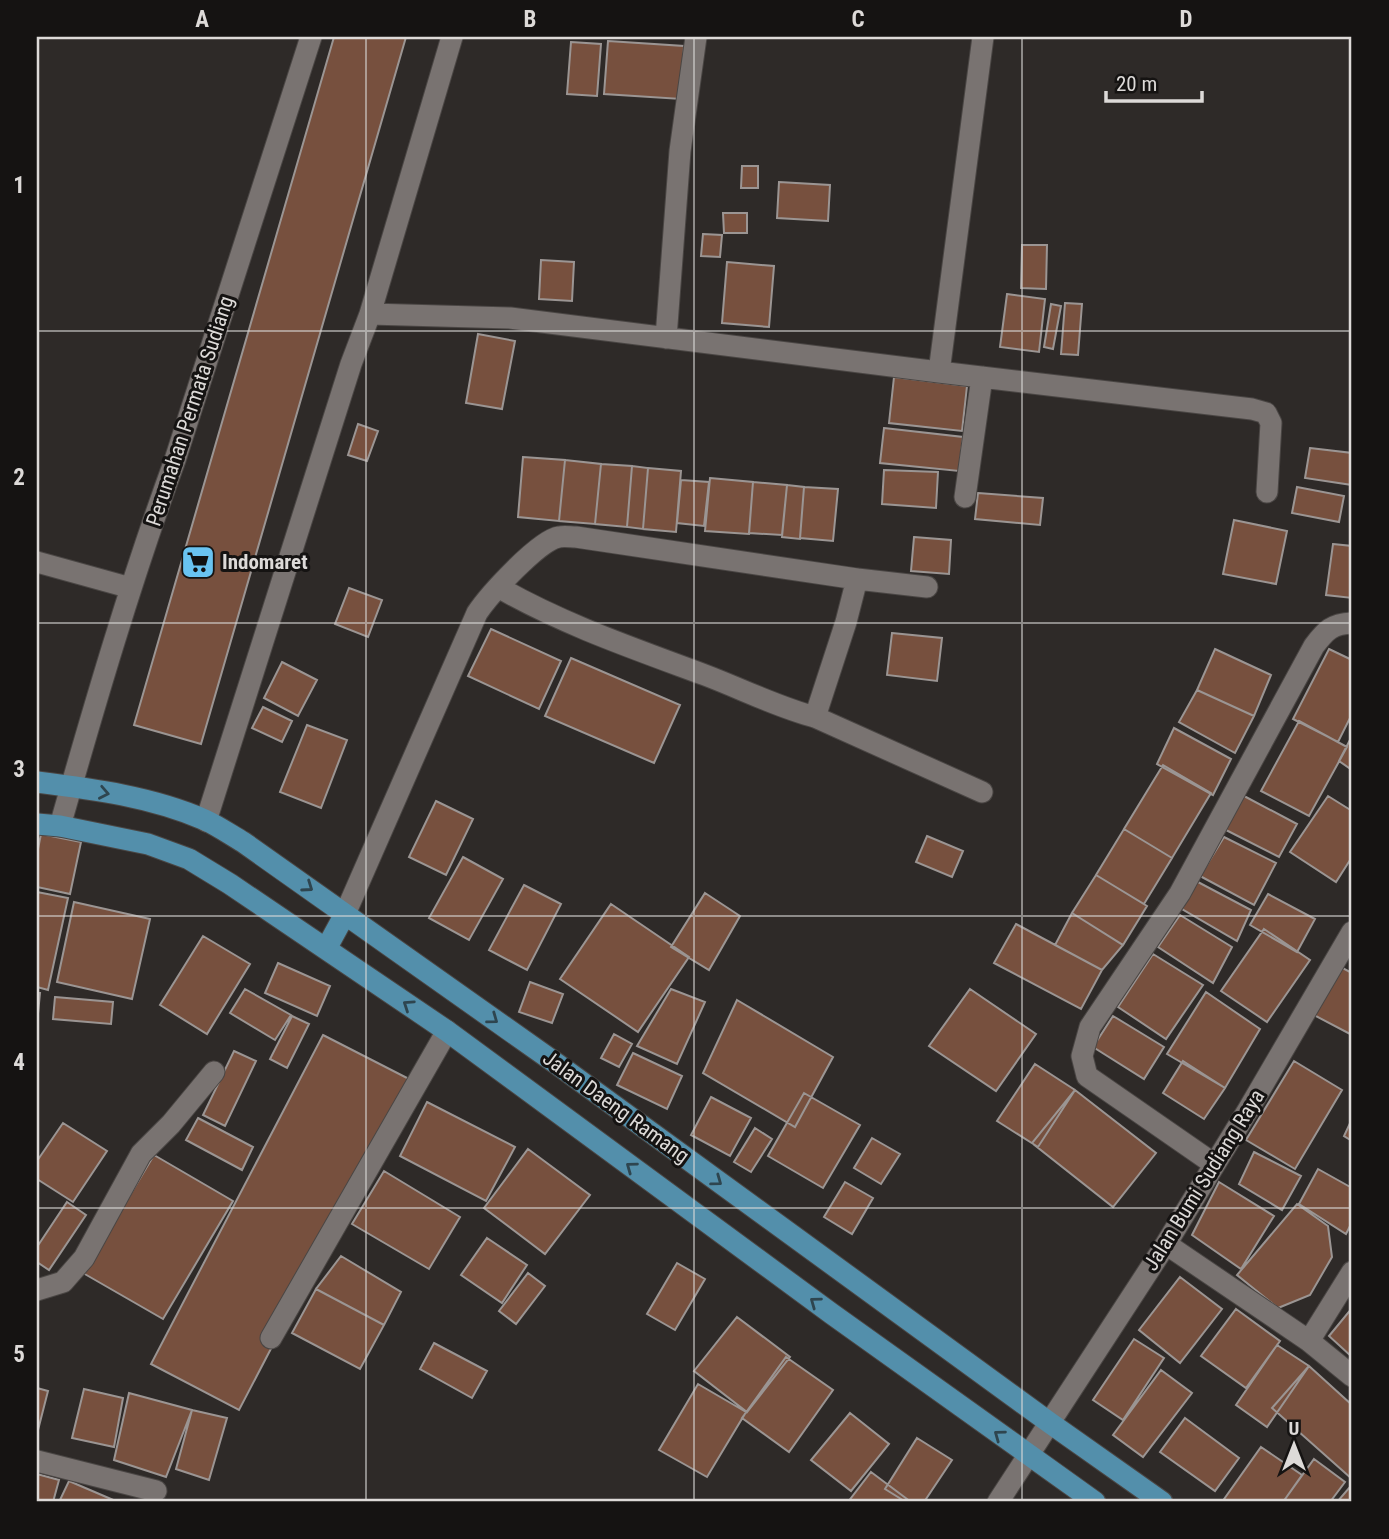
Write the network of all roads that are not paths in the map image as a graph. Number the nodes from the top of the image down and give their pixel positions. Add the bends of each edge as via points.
1 (311, 37) edge
2 (452, 37) edge
3 (696, 37) edge
4 (983, 37) edge
5 (370, 314) junction
6 (666, 338) junction
7 (939, 373) junction
8 (982, 377) junction
9 (1267, 492) dead end
10 (965, 497) dead end
11 (37, 562) edge
12 (857, 579) junction
13 (498, 587) junction
14 (926, 587) dead end
15 (131, 588) junction
16 (1352, 623) edge
17 (815, 717) junction
18 (37, 782) edge
19 (72, 786) junction
20 (982, 792) dead end
21 (206, 821) junction
22 (37, 824) edge
23 (60, 826) junction
24 (345, 914) junction
25 (1352, 932) edge
26 (326, 949) junction
27 (447, 1031) junction
28 (214, 1072) dead end
29 (1214, 1164) junction
30 (1166, 1244) junction
31 (1352, 1272) edge
32 (37, 1290) edge
33 (271, 1338) dead end
34 (1309, 1341) junction
35 (1352, 1376) edge
36 (1050, 1423) junction
37 (1028, 1455) junction
38 (37, 1461) edge
39 (156, 1491) dead end
40 (998, 1502) edge
41 (1095, 1502) edge
42 (1162, 1502) edge

1 - 15 street, Perumahan Permata Sudiang
2 - 5 street
3 - 6 street via 680,150
4 - 7 street
5 - 6 street via 510,318
5 - 21 street
6 - 7 street
7 - 8 street
8 - 9 street via 1266,413 1270,423
8 - 10 street
11 - 15 street
12 - 13 street via 559,537 543,544
12 - 14 street
12 - 17 street
13 - 17 street via 615,642
13 - 24 street via 477,613
15 - 19 street, Perumahan Permata Sudiang
16 - 29 street via 1338,623 1314,646 1180,893 1090,1027 1082,1056 1087,1076
17 - 20 street
18 - 19 main road, Jalan Daeng Ramang
19 -> 21 main road, Jalan Daeng Ramang via 160,804
19 - 23 street, Perumahan Permata Sudiang
21 -> 24 main road, Jalan Daeng Ramang
22 - 23 main road, Jalan Daeng Ramang
23 - 26 main road, Jalan Daeng Ramang via 148,844 190,859
24 - 26 main road
24 -> 36 main road, Jalan Daeng Ramang
25 - 29 street, Jalan Bumi Sudiang Raya
27 -> 26 main road, Jalan Daeng Ramang
27 - 33 street
37 -> 27 main road, Jalan Daeng Ramang
28 - 32 street via 141,1154 84,1258 63,1282
29 - 30 street, Jalan Bumi Sudiang Raya
30 - 34 street
30 - 36 street, Jalan Bumi Sudiang Raya
31 - 34 street
34 - 35 street
36 - 37 street, Jalan Bumi Sudiang Raya
36 - 42 main road, Jalan Daeng Ramang
37 - 40 street, Jalan Bumi Sudiang Raya
37 - 41 main road, Jalan Daeng Ramang
38 - 39 street

